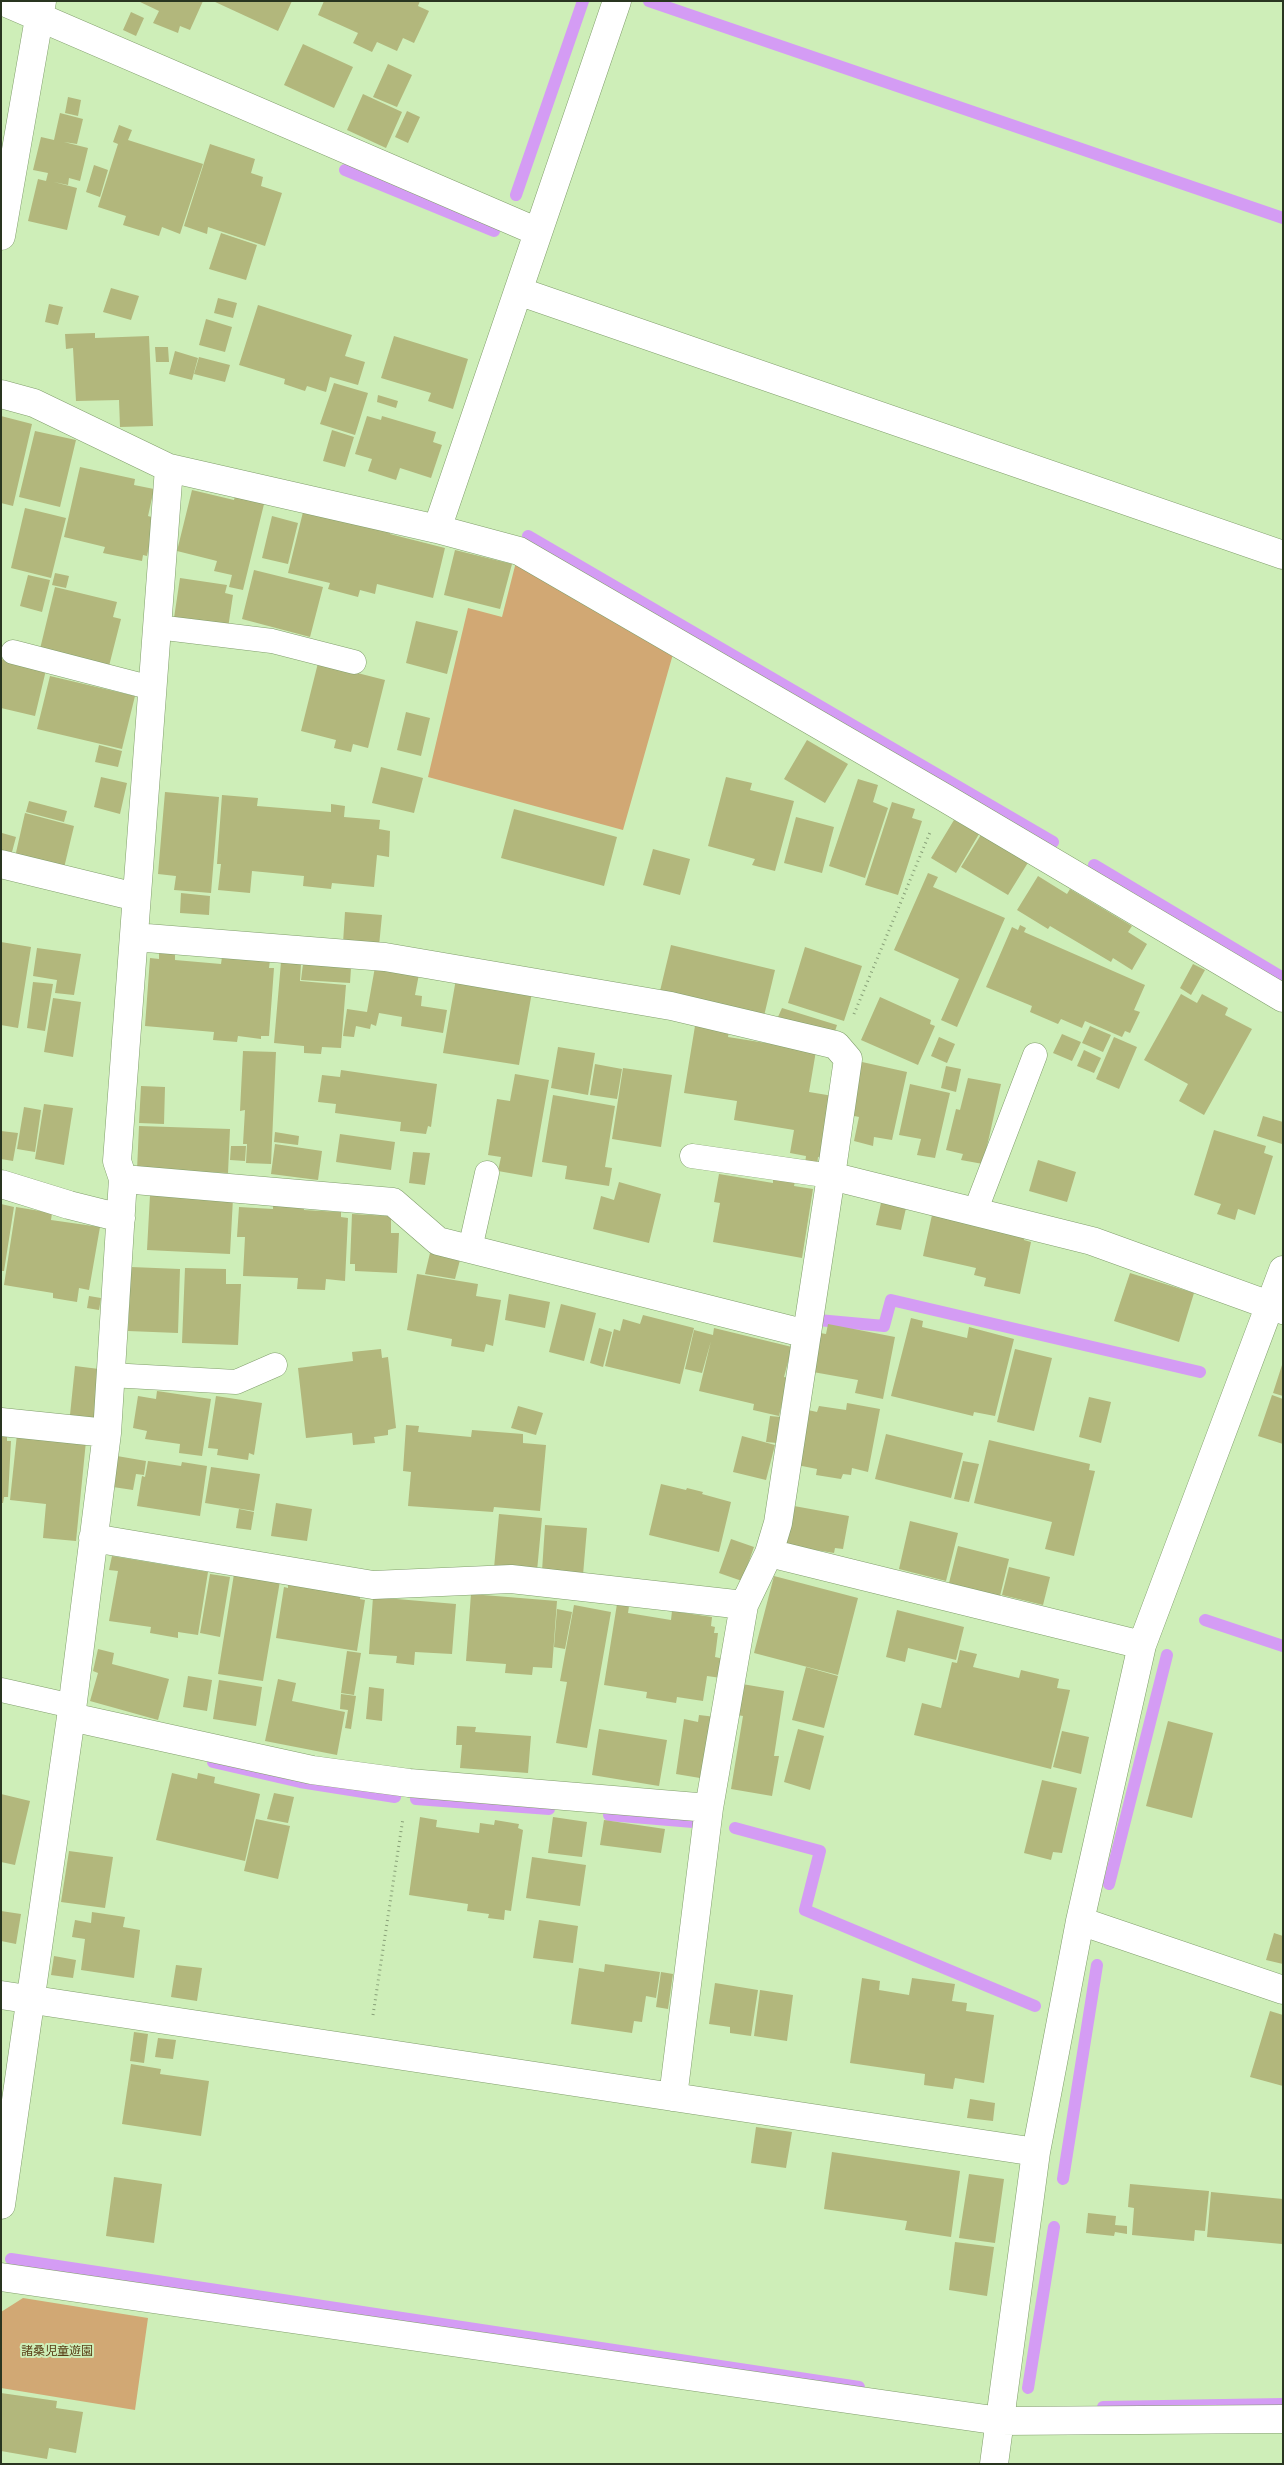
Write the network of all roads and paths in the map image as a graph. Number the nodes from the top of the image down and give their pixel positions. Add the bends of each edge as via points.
1 (2, 1) edge
2 (618, 1) edge
3 (40, 10) edge
4 (538, 232) junction
5 (1, 236) edge
6 (518, 291) junction
7 (1, 394) edge
8 (169, 468) junction
9 (437, 529) junction
10 (1283, 555) edge
11 (157, 627) junction
12 (12, 652) dead end
13 (354, 662) dead end
14 (152, 688) junction
15 (945, 798) junction
16 (1, 864) edge
17 (136, 897) junction
18 (134, 938) junction
19 (1283, 998) edge
20 (840, 1048) junction
21 (1035, 1055) dead end
22 (692, 1156) dead end
23 (487, 1173) dead end
24 (831, 1176) junction
25 (123, 1179) junction
26 (1, 1184) edge
27 (975, 1212) junction
28 (121, 1218) junction
29 (470, 1249) junction
30 (1283, 1270) edge
31 (1276, 1308) edge
32 (807, 1334) junction
33 (276, 1365) dead end
34 (110, 1375) junction
35 (1, 1422) edge
36 (107, 1433) junction
37 (93, 1538) junction
38 (769, 1553) junction
39 (744, 1606) junction
40 (1142, 1645) junction
41 (1, 1690) edge
42 (71, 1712) junction
43 (408, 1783) junction
44 (709, 1808) junction
45 (1080, 1921) junction
46 (1283, 1990) edge
47 (1, 1995) edge
48 (30, 2001) junction
49 (367, 2051) junction
50 (673, 2097) junction
51 (1036, 2152) junction
52 (1, 2205) edge
53 (1, 2277) edge
54 (1283, 2418) edge
55 (1000, 2420) junction
56 (994, 2464) edge

1 - 3 street
2 - 4 street
3 - 4 street
3 - 5 street
4 - 6 street
6 - 9 street
6 - 10 street
7 - 8 street via 34,403
8 - 9 street
8 - 11 street
9 - 15 street via 519,551
11 - 13 lane via 272,641
11 - 14 street
12 - 14 lane
14 - 17 street
15 - 19 street
15 - 20 path
16 - 17 street
17 - 18 street
18 - 20 street via 385,957 671,1006
18 - 25 street via 117,1161
20 - 24 street via 848,1059
21 - 27 lane
22 - 24 lane
23 - 29 lane
24 - 27 street
24 - 32 street
25 - 28 street
25 - 29 street via 393,1202 438,1241
26 - 28 street
27 - 31 street via 1092,1241
28 - 34 street
29 - 32 street
30 - 31 street
31 - 40 street
32 - 38 street via 778,1523
33 - 34 lane via 236,1382
34 - 36 street
35 - 36 street
36 - 37 street
37 - 39 street via 373,1585 511,1580
37 - 42 street
38 - 39 street
38 - 40 street
39 - 44 street
40 - 45 street
41 - 42 lane
42 - 43 street via 312,1770
42 - 48 street
43 - 44 street
43 - 49 path
44 - 50 street
45 - 46 street
45 - 51 street
47 - 48 street
48 - 49 street
48 - 52 street
49 - 50 street
50 - 51 street
51 - 55 street
53 - 55 street
54 - 55 street
55 - 56 street

